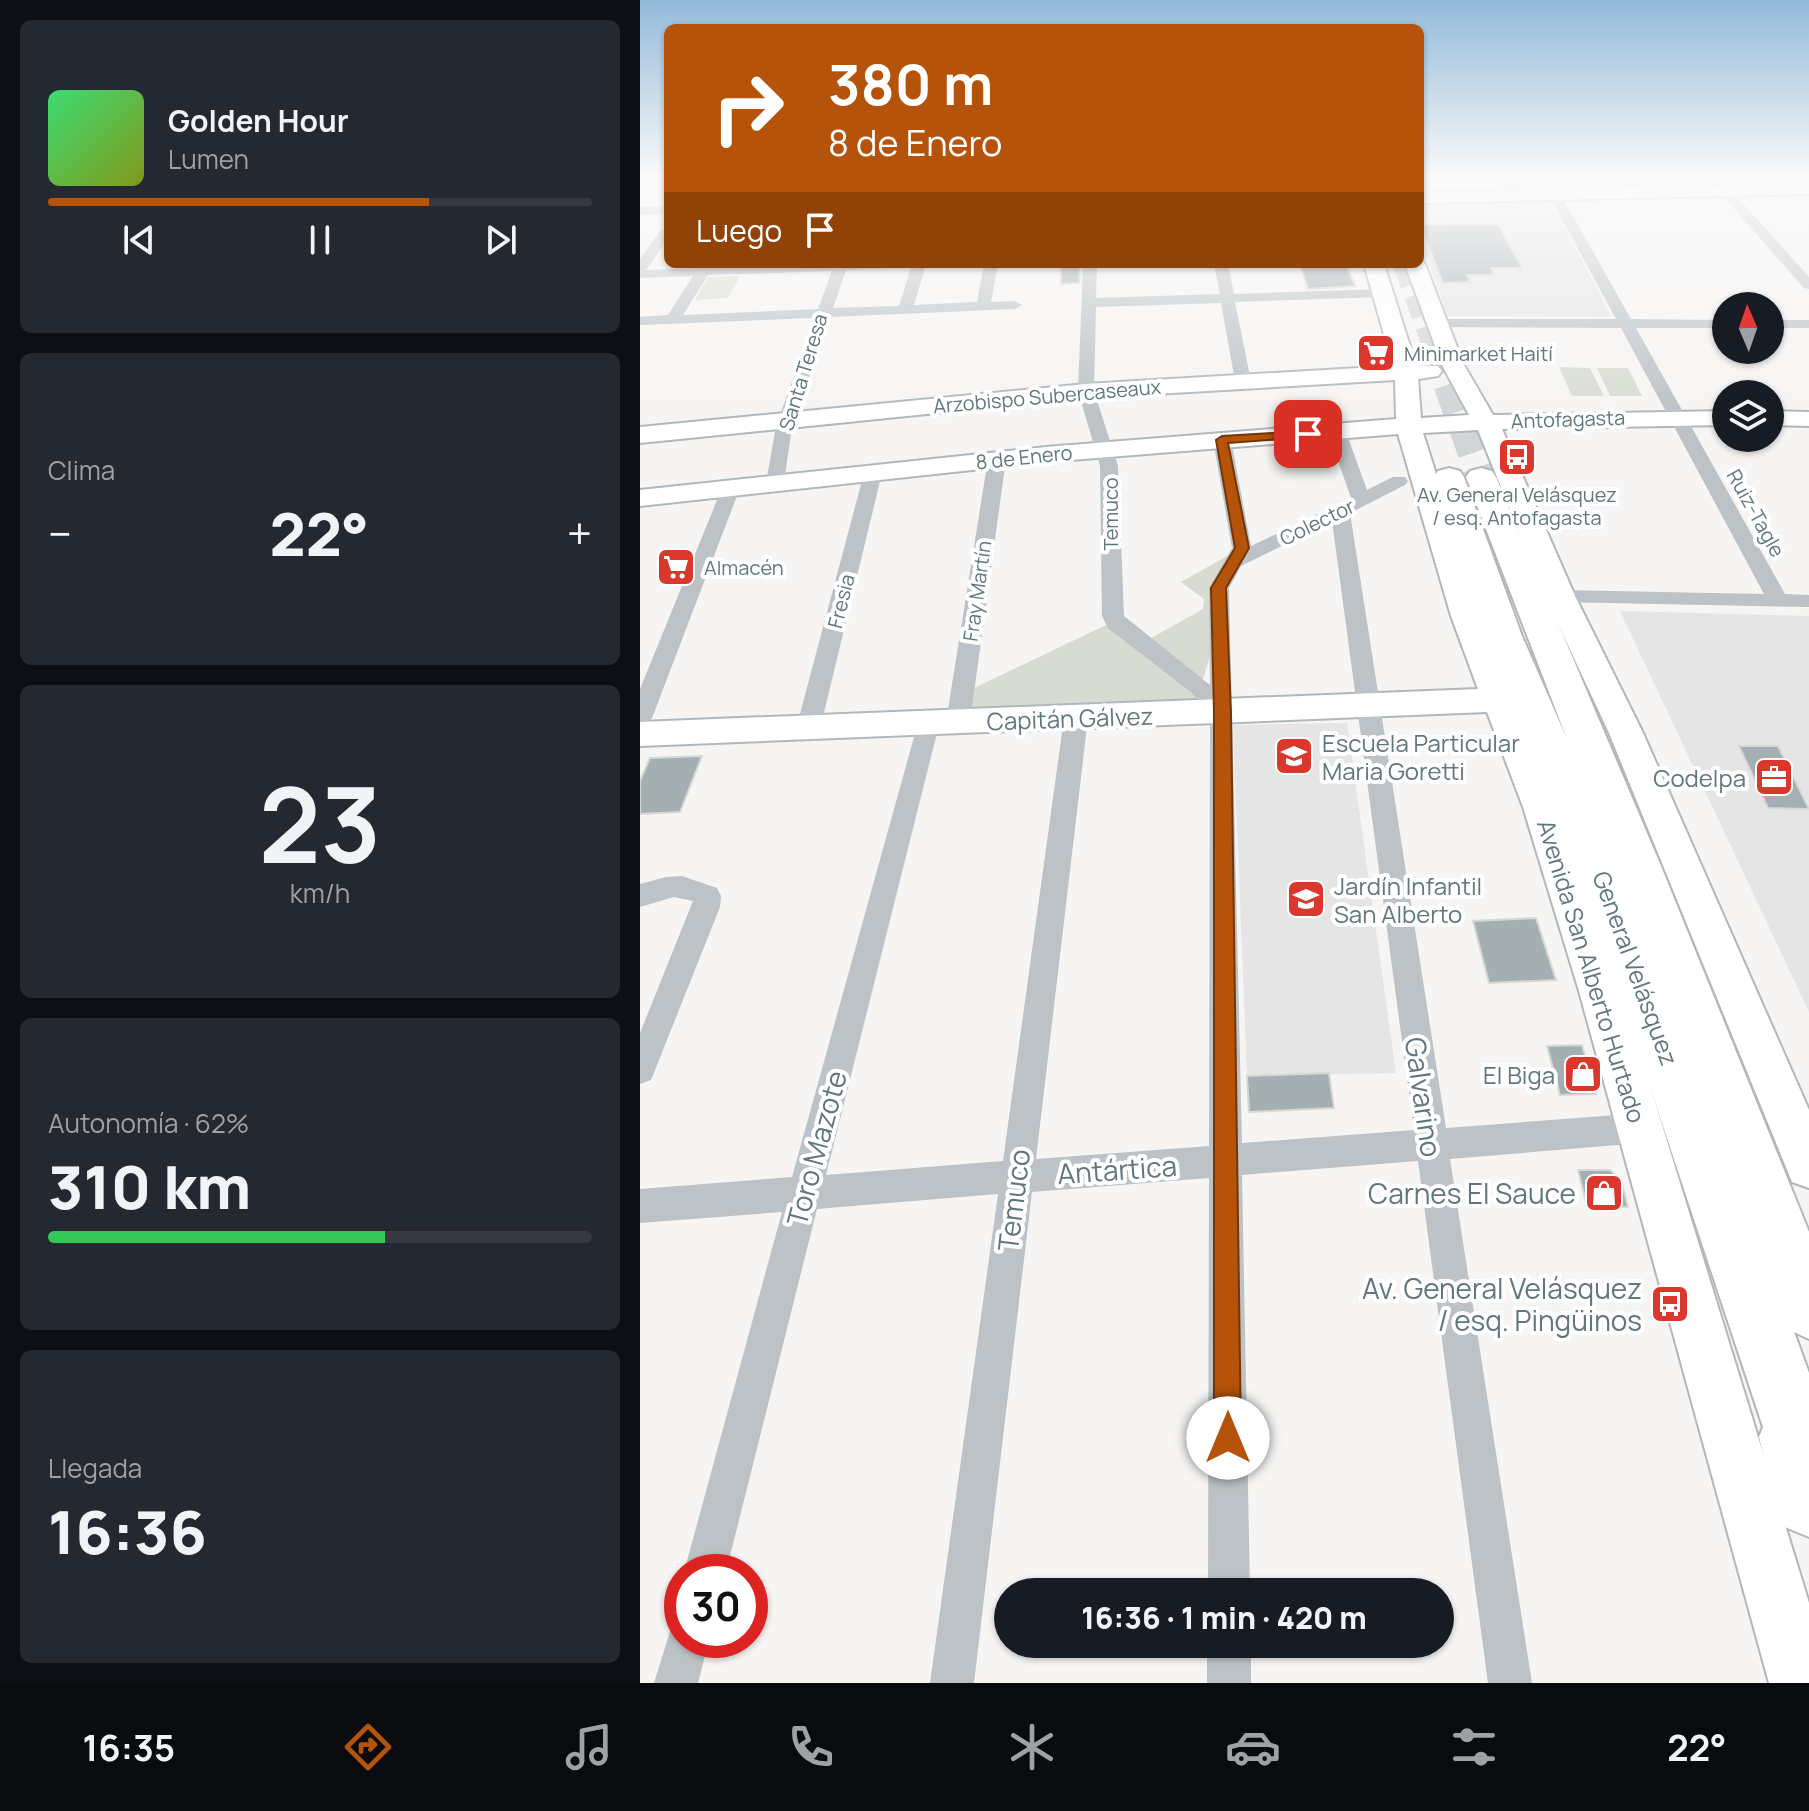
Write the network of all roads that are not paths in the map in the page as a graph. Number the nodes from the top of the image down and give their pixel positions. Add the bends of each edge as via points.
1 (1590, 259) edge
2 (1785, 259) edge
3 (705, 268) edge
4 (839, 268) edge
5 (918, 268) edge
6 (990, 268) edge
7 (1090, 268) edge
8 (1222, 268) edge
9 (1375, 268) edge
10 (1416, 268) edge
11 (640, 274) edge
12 (1809, 285) edge
13 (1383, 293) junction
14 (1228, 299) junction
15 (1088, 303) junction
16 (1015, 305) dead end
17 (983, 306) junction
18 (905, 310) junction
19 (821, 313) junction
20 (673, 319) junction
21 (640, 321) edge
22 (1437, 323) junction
23 (1626, 323) junction
24 (1712, 324) edge
25 (1784, 324) edge
26 (1809, 324) edge
27 (1456, 370) junction
28 (1406, 371) junction
29 (1243, 381) junction
30 (1086, 391) junction
31 (1482, 416) junction
32 (1678, 417) junction
33 (1712, 418) edge
34 (1784, 418) edge
35 (786, 419) junction
36 (1809, 419) edge
37 (1409, 428) junction
38 (1337, 432) junction
39 (640, 435) edge
40 (1222, 440) junction
41 (1104, 449) junction
42 (997, 459) junction
43 (873, 473) junction
44 (1443, 479) joint
45 (775, 483) junction
46 (731, 488) junction
47 (640, 498) edge
48 (1351, 505) junction
49 (1235, 562) junction
50 (1560, 596) junction
51 (1778, 600) junction
52 (1809, 601) edge
53 (1499, 700) junction
54 (1367, 706) junction
55 (1222, 712) junction
56 (640, 718) edge
57 (1076, 718) junction
58 (943, 724) junction
59 (808, 729) junction
60 (640, 734) edge
61 (640, 896) edge
62 (640, 1070) edge
63 (1642, 1128) junction
64 (1431, 1144) junction
65 (1226, 1160) junction
66 (1809, 1165) edge
67 (1015, 1177) junction
68 (805, 1193) junction
69 (640, 1206) edge
70 (1788, 1325) edge
71 (1809, 1464) edge
72 (1809, 1503) edge
73 (710, 1554) edge
74 (1229, 1578) edge
75 (682, 1658) edge
76 (1229, 1658) edge
77 (676, 1683) edge
78 (952, 1683) edge
79 (1229, 1683) edge
80 (1510, 1683) edge
81 (1801, 1683) edge

1 - 23 street, Ruiz-Tagle
2 - 12 street
3 - 11 street
3 - 20 street
4 - 19 street, Santa Teresa
5 - 18 street
6 - 17 street
7 - 15 street, Temuco
8 - 14 street
9 - 13 main road, Avenida San Alberto Hurtado
10 - 22 main road
13 - 14 street
13 - 28 main road, Avenida San Alberto Hurtado
14 - 15 street
14 - 29 street
15 - 30 street, Temuco
16 - 17 street
17 - 18 street
18 - 19 street
19 - 20 street
19 - 35 street, Santa Teresa
20 - 21 street
22 - 23 street
22 - 27 main road
23 - 24 street
23 - 32 street, Ruiz-Tagle
25 - 26 street
27 - 28 main road, Arzobispo Subercaseaux
27 - 31 main road
28 - 29 main road, Arzobispo Subercaseaux
28 - 37 main road, Avenida San Alberto Hurtado
29 - 30 main road, Arzobispo Subercaseaux
30 - 35 main road, Arzobispo Subercaseaux
30 - 41 street, Temuco
31 - 32 main road, Antofagasta
31 - 37 main road, Antofagasta
31 - 50 main road
32 - 33 main road, Antofagasta
32 - 51 street, Ruiz-Tagle
34 - 36 main road
35 - 39 main road, Arzobispo Subercaseaux
35 - 45 street, Santa Teresa
37 - 38 main road, 8 de Enero
37 - 53 main road, Avenida San Alberto Hurtado via 1453,577
38 - 40 main road, 8 de Enero
38 - 48 street, Galvarino
40 - 41 main road, 8 de Enero
40 - 49 street via 1242,548
41 - 42 main road, 8 de Enero
41 - 55 street, Temuco via 1109,466 1110,600 1116,623 1200,688
42 - 43 main road, 8 de Enero
42 - 58 street, Fray Martín
43 - 45 main road, 8 de Enero
43 - 59 street, Fresia
44 - 48 street, Colector
44 - 70 highway, General Velásquez
45 - 46 main road, 8 de Enero
46 - 47 main road, 8 de Enero
46 - 56 street
48 - 49 street, Colector
48 - 54 street, Galvarino
49 - 55 street via 1219,588
50 - 51 street
50 - 66 main road via 1654,796
51 - 52 street
53 - 54 main road, Capitán Gálvez
53 - 63 main road, Avenida San Alberto Hurtado via 1541,807
54 - 55 main road, Capitán Gálvez
54 - 64 street, Galvarino
55 - 57 main road, Capitán Gálvez
55 - 65 street
57 - 58 main road, Capitán Gálvez
57 - 67 street, Temuco
58 - 59 main road, Capitán Gálvez
58 - 68 street, Toro Mazote
59 - 60 main road, Capitán Gálvez
61 - 62 street via 675,885 707,896
63 - 64 street, Antártica
63 - 81 main road, Avenida San Alberto Hurtado
64 - 65 street, Antártica
64 - 80 street, Galvarino
65 - 67 street, Antártica
65 - 74 street
67 - 68 street, Antártica
67 - 78 street, Temuco
68 - 69 street, Antártica
68 - 73 street, Toro Mazote
70 - 71 highway, General Velásquez
70 - 72 highway
75 - 77 street
76 - 79 street

